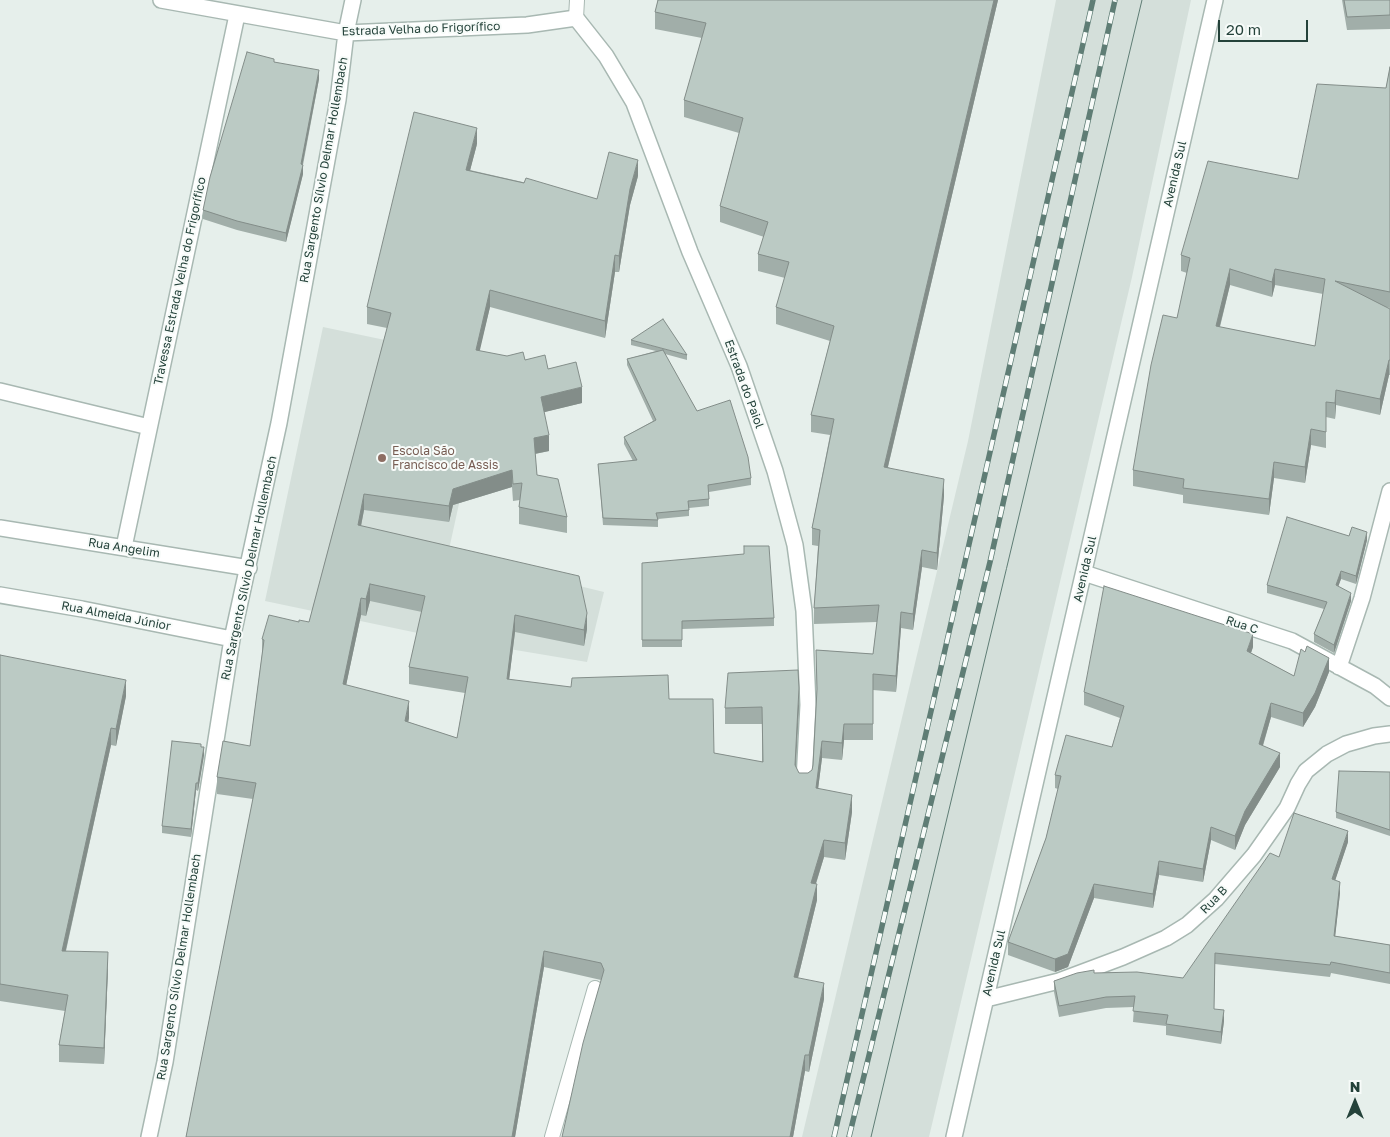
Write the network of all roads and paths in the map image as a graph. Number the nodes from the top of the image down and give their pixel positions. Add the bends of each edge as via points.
1 (160, 0) edge
2 (353, 0) edge
3 (577, 0) edge
4 (1216, 0) edge
5 (237, 15) junction
6 (576, 18) junction
7 (346, 33) junction
8 (0, 391) edge
9 (149, 427) junction
10 (1390, 491) edge
11 (0, 528) edge
12 (124, 547) junction
13 (249, 568) junction
14 (1084, 573) junction
15 (0, 595) edge
16 (232, 640) junction
17 (1338, 667) junction
18 (1390, 698) edge
19 (1390, 734) edge
20 (804, 781) edge
21 (595, 988) edge
22 (986, 998) junction
23 (149, 1137) edge
24 (552, 1137) edge
25 (954, 1137) edge

1 - 5 street, Estrada Velha do Frigorífico
2 - 7 street, Rua Sargento Sílvio Delmar Hollembach
3 - 6 lane
4 - 14 street, Avenida Sul
5 - 7 street, Estrada Velha do Frigorífico
5 - 9 street, Travessa Estrada Velha do Frigorífico
6 - 7 street, Estrada Velha do Frigorífico via 527,25
6 - 20 street, Estrada do Paiol via 606,56 634,103 690,252 738,366 775,471 795,545 804,611 808,705
7 - 13 street, Rua Sargento Sílvio Delmar Hollembach via 338,100 281,414
8 - 9 street
9 - 12 street, Travessa Estrada Velha do Frigorífico
10 - 17 street via 1362,598
11 - 12 street, Rua Angelim
12 - 13 street, Rua Angelim
13 - 16 street, Rua Sargento Sílvio Delmar Hollembach
14 - 17 street, Rua C via 1292,641
14 - 22 street, Avenida Sul
15 - 16 street, Rua Almeida Júnior
16 - 23 street, Rua Sargento Sílvio Delmar Hollembach via 165,1062
17 - 18 street, Rua C via 1375,686
19 - 22 street, Rua B via 1346,744 1306,771 1287,808 1254,855 1216,899 1187,925 1123,957 1059,981
21 - 24 lane
22 - 25 street, Avenida Sul

